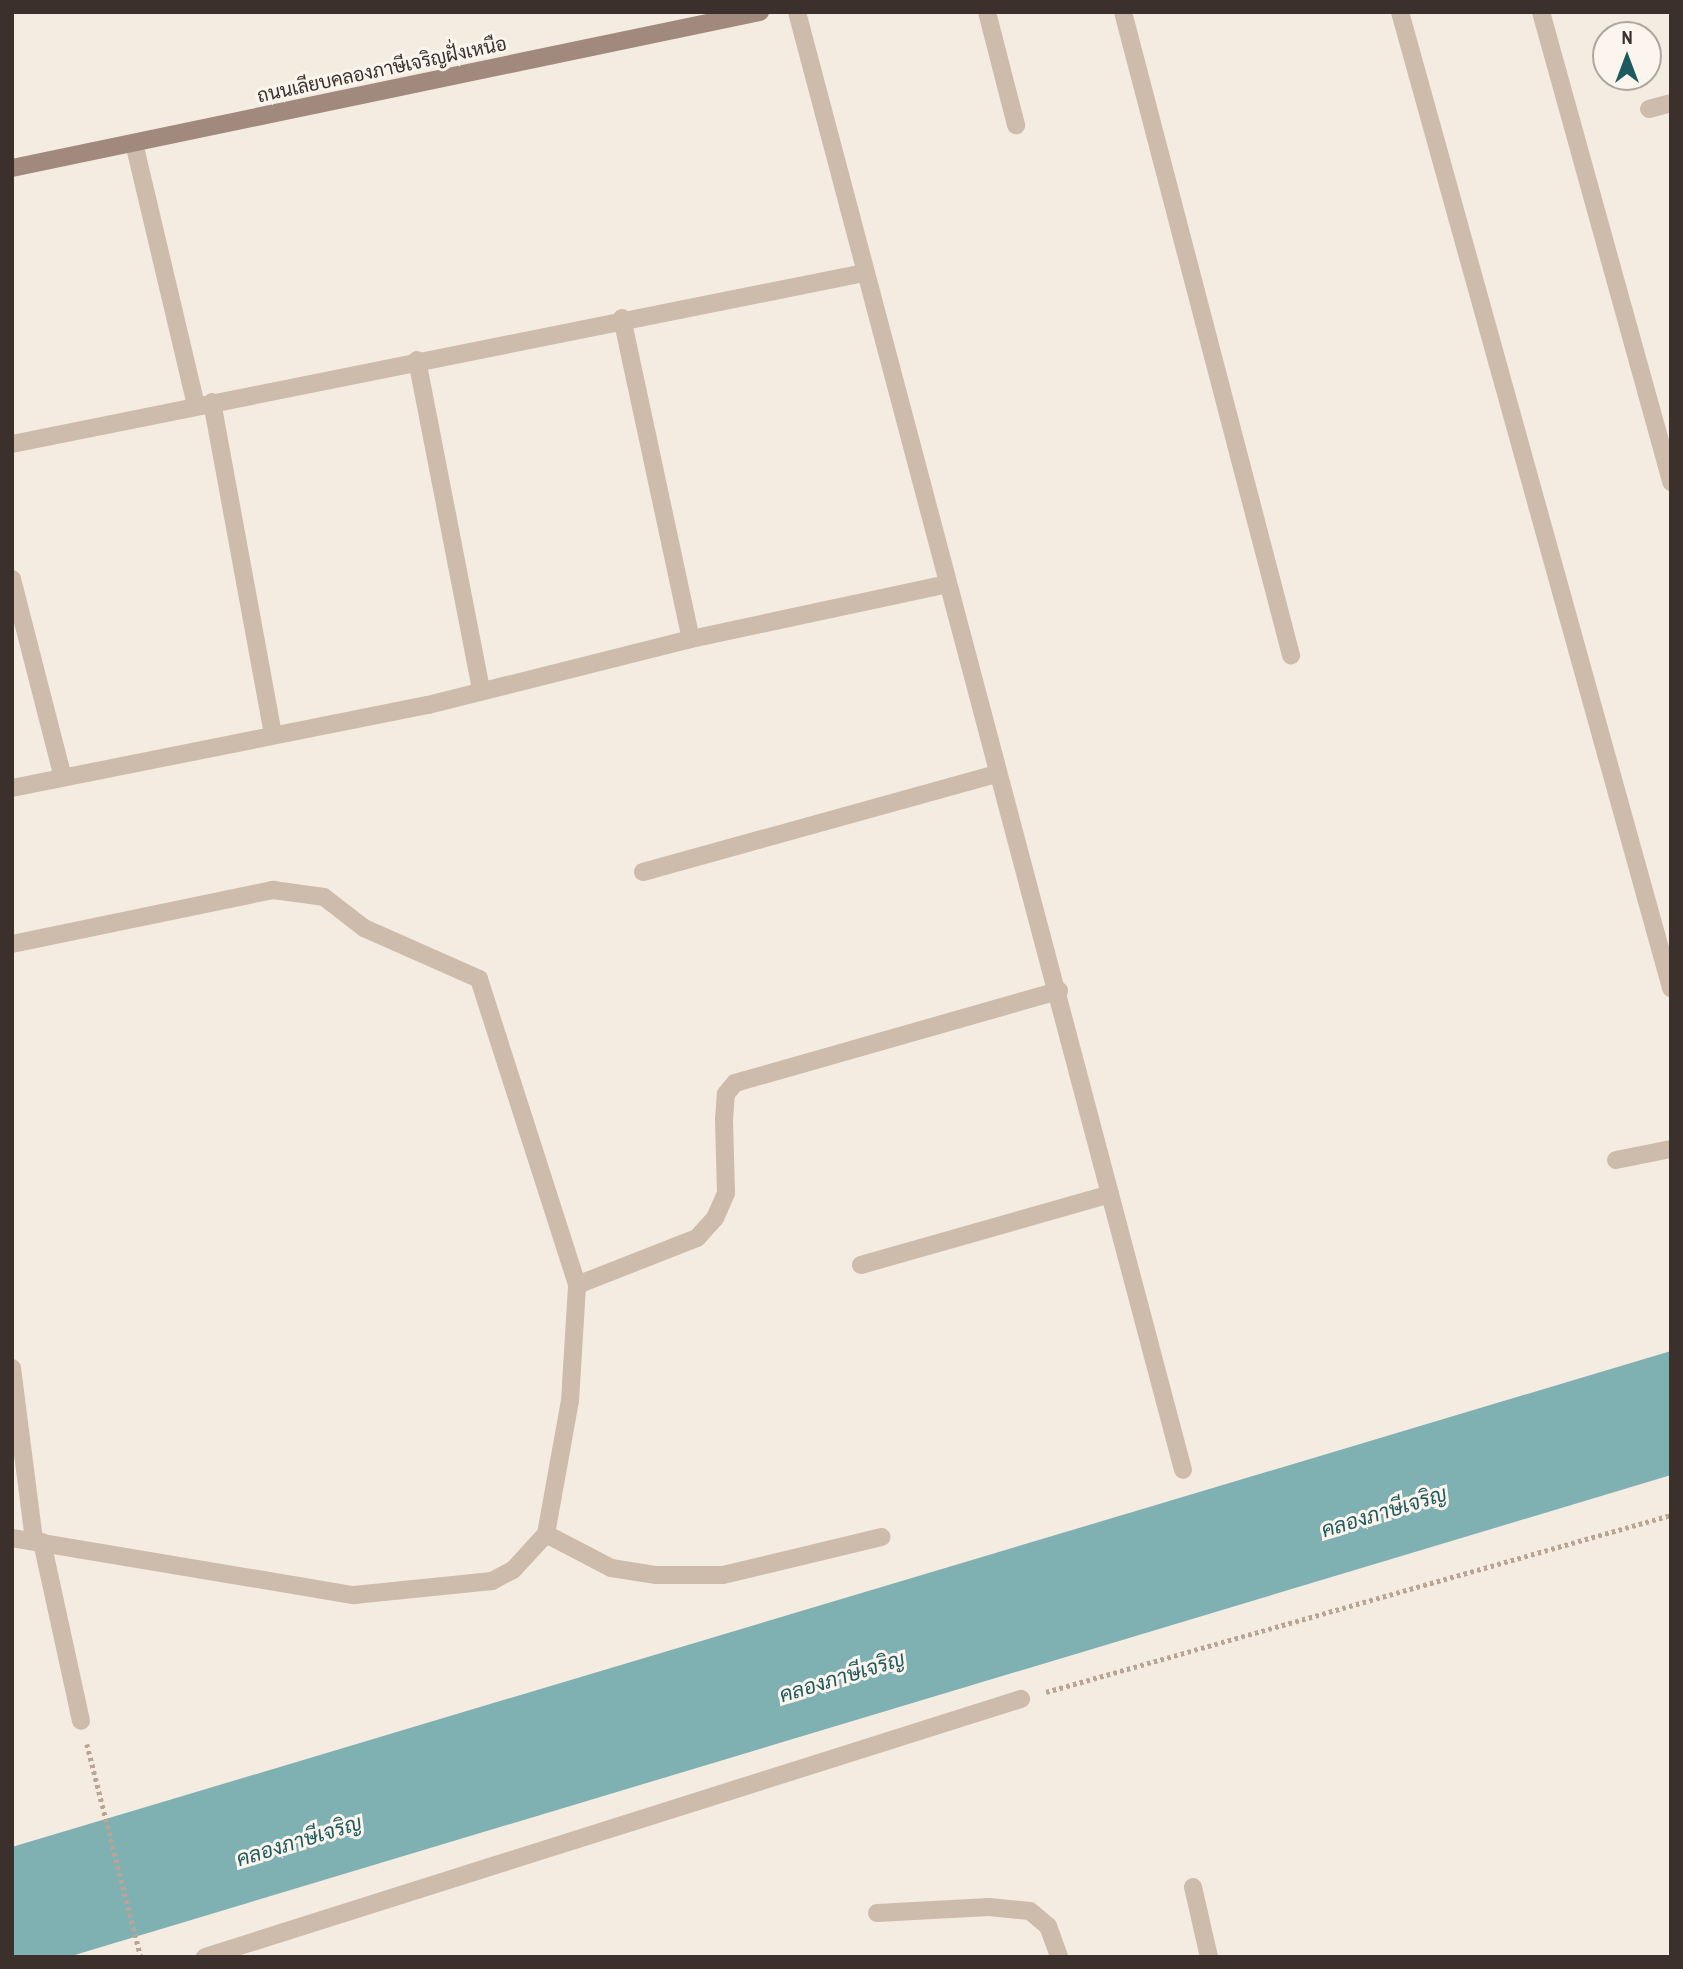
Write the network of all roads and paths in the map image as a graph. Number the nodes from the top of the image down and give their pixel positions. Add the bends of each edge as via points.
1 (760, 12) edge
2 (797, 12) edge
3 (987, 12) edge
4 (1123, 12) edge
5 (1400, 12) edge
6 (1541, 12) edge
7 (1671, 103) edge
8 (1649, 110) dead end
9 (1016, 125) dead end
10 (134, 143) junction
11 (12, 168) edge
12 (864, 273) junction
13 (622, 318) junction
14 (417, 360) junction
15 (204, 404) junction
16 (12, 444) edge
17 (1671, 482) edge
18 (12, 579) edge
19 (947, 584) junction
20 (691, 639) junction
21 (1291, 654) dead end
22 (481, 688) junction
23 (273, 733) junction
24 (998, 774) junction
25 (63, 777) junction
26 (12, 788) edge
27 (643, 872) dead end
28 (12, 944) edge
29 (1671, 988) edge
30 (1059, 991) junction
31 (1671, 1149) edge
32 (1616, 1160) dead end
33 (1110, 1194) junction
34 (861, 1265) dead end
35 (577, 1285) junction
36 (12, 1368) edge
37 (1183, 1470) dead end
38 (1671, 1515) edge
39 (546, 1534) junction
40 (881, 1536) dead end
41 (12, 1538) edge
42 (38, 1541) junction
43 (1021, 1699) joint
44 (81, 1721) joint
45 (1193, 1887) dead end
46 (877, 1913) dead end
47 (141, 1957) edge
48 (205, 1957) edge
49 (1059, 1957) edge
50 (1209, 1957) edge

1 - 10 main road, ถนนเลียบคลองภาษีเจริญฝั่งเหนือ
2 - 12 street
3 - 9 street
4 - 21 street
5 - 29 street
6 - 17 street
7 - 8 street
10 - 11 main road, ถนนเลียบคลองภาษีเจริญฝั่งเหนือ
10 - 15 street
12 - 13 street
12 - 19 street
13 - 14 street
13 - 20 street
14 - 15 street
14 - 22 street
15 - 16 street
15 - 23 street
18 - 25 street
19 - 20 street
19 - 24 street
20 - 22 street
22 - 23 street via 428,705
23 - 25 street
24 - 27 street
24 - 30 street
25 - 26 street
28 - 35 street via 273,890 324,897 364,928 479,979
30 - 33 street
30 - 35 street via 735,1083 726,1094 726,1193 716,1218 697,1238
31 - 32 street
33 - 34 street
33 - 37 street
35 - 39 street via 570,1401
36 - 42 street
38 - 43 path
39 - 40 street via 611,1568 656,1575 723,1574
39 - 42 street via 513,1570 492,1581 354,1595
41 - 42 street
42 - 44 street
43 - 48 street
44 - 47 path
45 - 50 street
46 - 49 street via 989,1907 1030,1911 1048,1926

